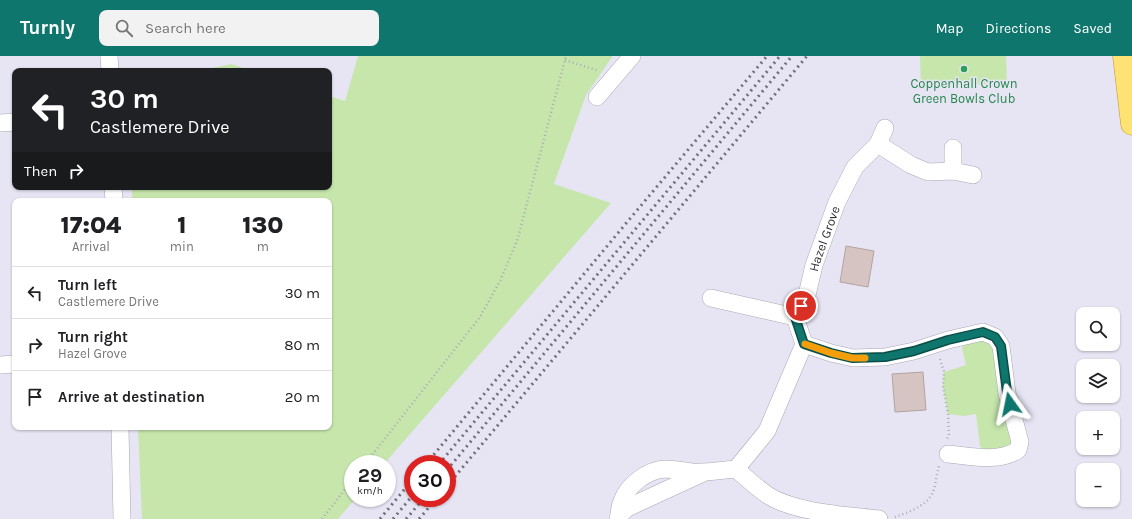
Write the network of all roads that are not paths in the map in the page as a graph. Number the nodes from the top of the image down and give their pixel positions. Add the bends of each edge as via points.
1 (109, 56) edge
2 (1124, 56) edge
3 (630, 57) edge
4 (110, 68) edge
5 (597, 96) dead end
6 (12, 122) edge
7 (0, 123) edge
8 (1132, 124) edge
9 (886, 128) dead end
10 (878, 144) junction
11 (953, 148) dead end
12 (954, 171) junction
13 (973, 175) dead end
14 (711, 298) dead end
15 (795, 317) junction
16 (804, 344) junction
17 (0, 364) edge
18 (12, 364) edge
19 (120, 430) edge
20 (948, 454) road end
21 (736, 469) junction
22 (619, 517) edge
23 (885, 518) edge
24 (122, 519) edge

1 - 4 street
2 - 8 main road
3 - 5 street
6 - 7 street
9 - 10 street, Hazel Grove
10 - 12 street via 911,165 928,172
10 - 15 street, Hazel Grove via 856,167 837,202 814,264 807,295
11 - 12 street
12 - 13 street
14 - 15 street
15 - 16 street
16 - 20 street via 852,358 885,357 983,332 995,337 1001,346 1007,392 1020,442 1018,450 1011,455 992,458
16 - 21 street via 767,431
17 - 18 street
19 - 24 street
21 - 22 street via 706,472 627,508
21 - 23 street via 771,497 794,506

